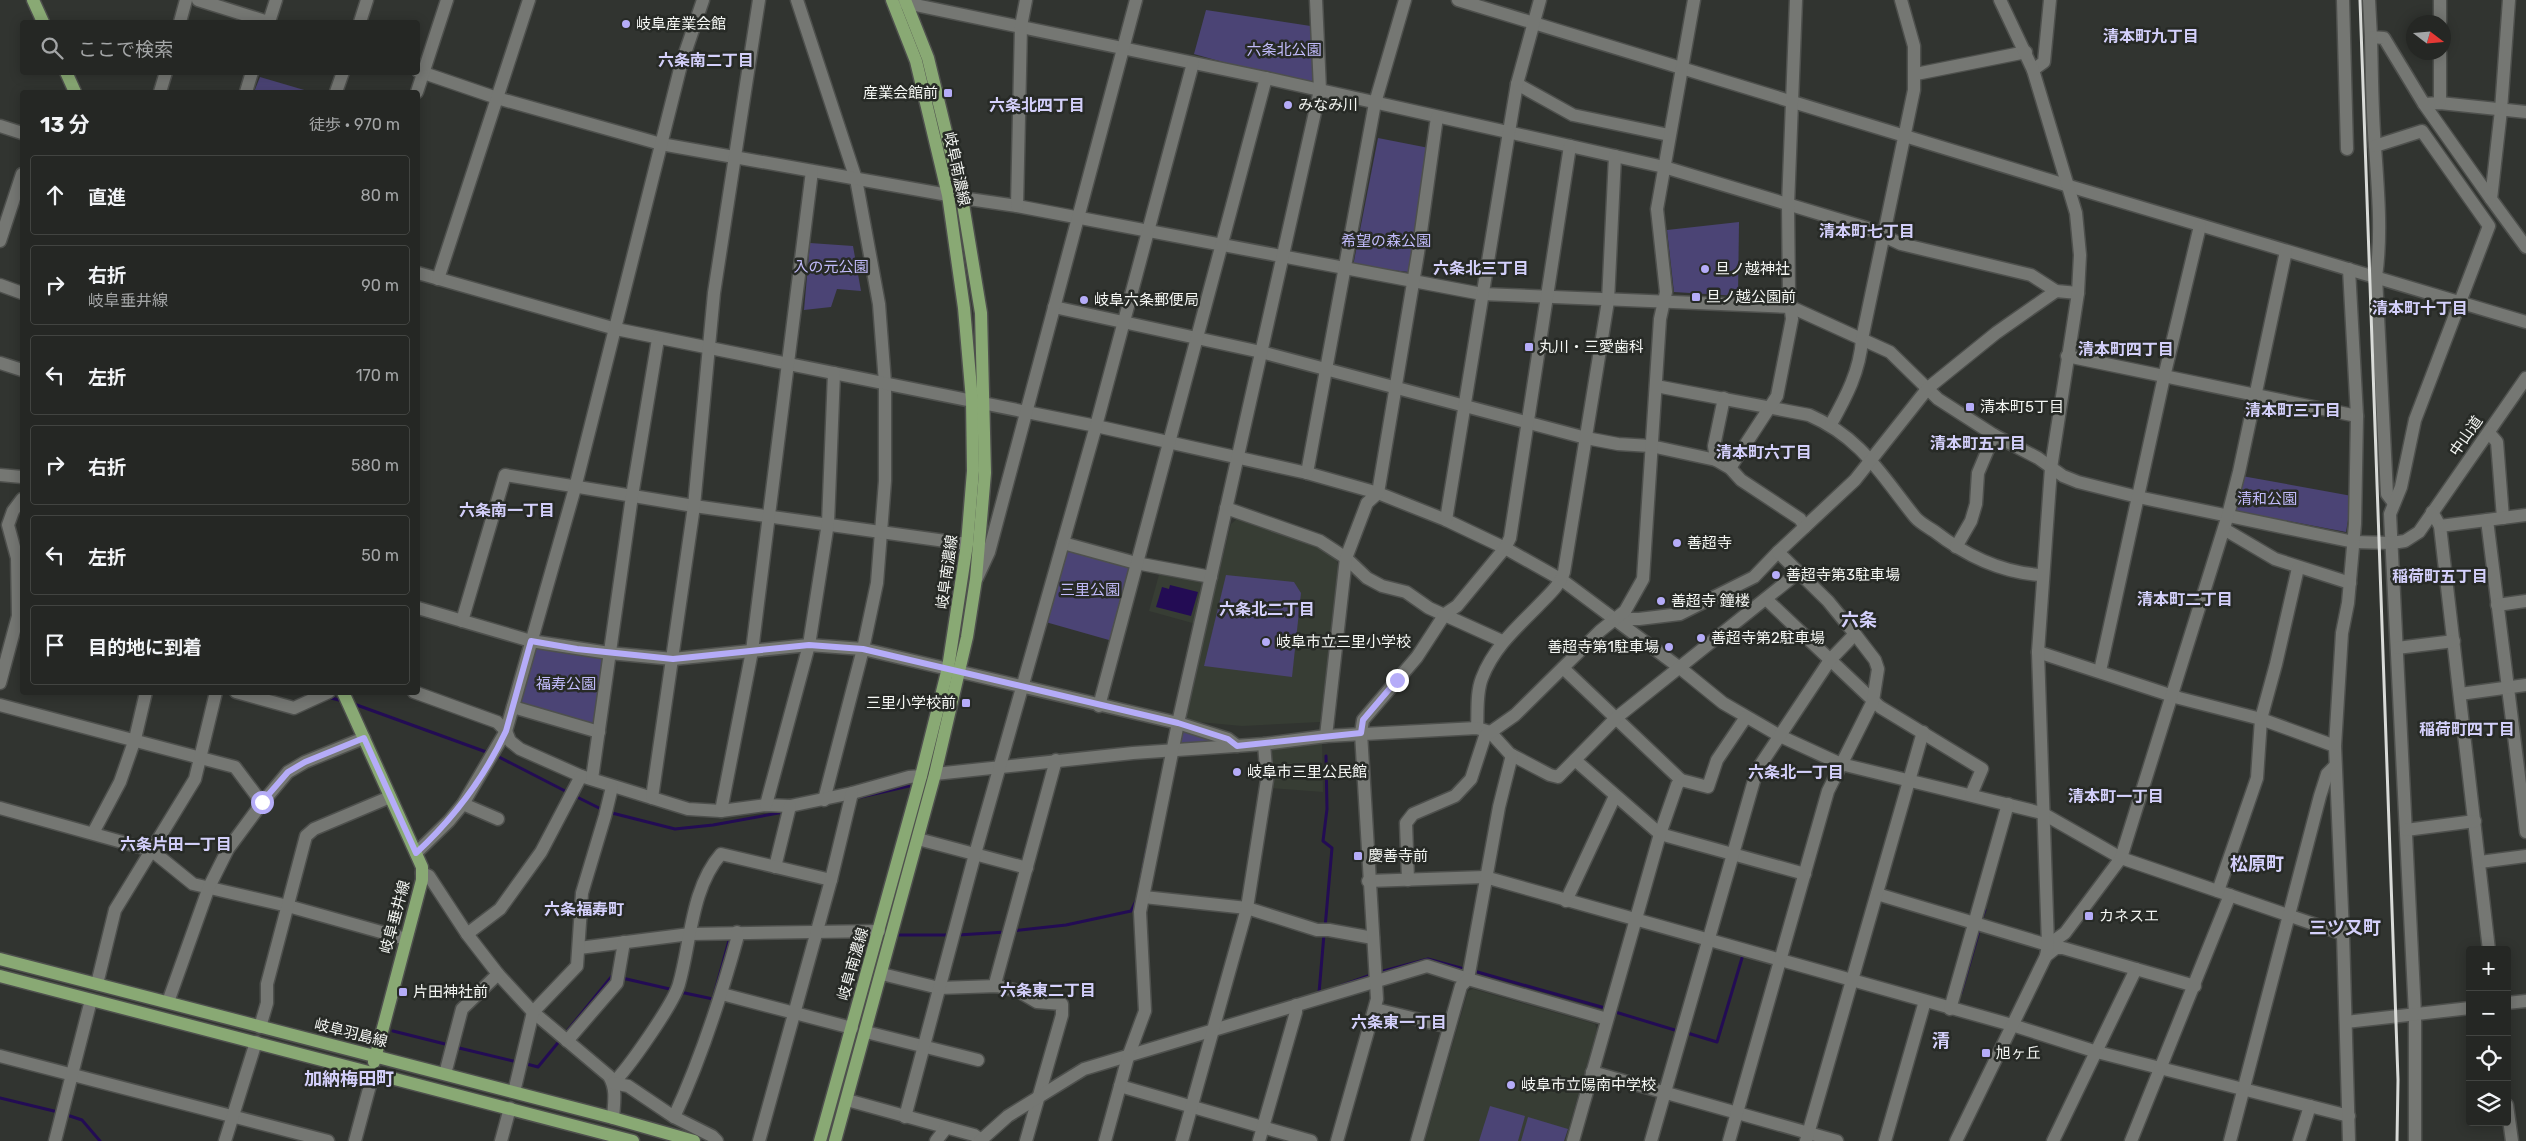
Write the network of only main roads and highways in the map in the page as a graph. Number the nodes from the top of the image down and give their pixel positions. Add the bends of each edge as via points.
1 (33, 0) edge
2 (899, 1) edge
3 (42, 20) edge
4 (67, 75) edge
5 (73, 90) edge
6 (978, 402) junction
7 (953, 670) junction
8 (344, 695) edge
9 (0, 959) edge
10 (0, 976) edge
11 (375, 1056) junction
12 (373, 1074) junction
13 (633, 1141) edge
14 (694, 1141) edge
15 (820, 1141) edge
16 (835, 1141) edge

1 - 3 main road
2 - 6 main road, 岐阜南濃線 via 948,195
2 - 6 main road, 岐阜南濃線 via 928,58 962,198 981,313
4 - 5 main road
6 - 7 main road, 岐阜南濃線 via 968,544
6 - 7 main road, 岐阜南濃線 via 985,473 976,579
7 - 15 main road, 岐阜南濃線
7 - 16 main road, 岐阜南濃線 via 935,774
8 - 11 main road, 岐阜垂井線 via 422,873
9 - 11 main road, 岐阜羽島線
10 - 12 main road
11 - 12 main road, 岐阜垂井線
11 - 14 main road, 岐阜羽島線
12 - 13 main road

